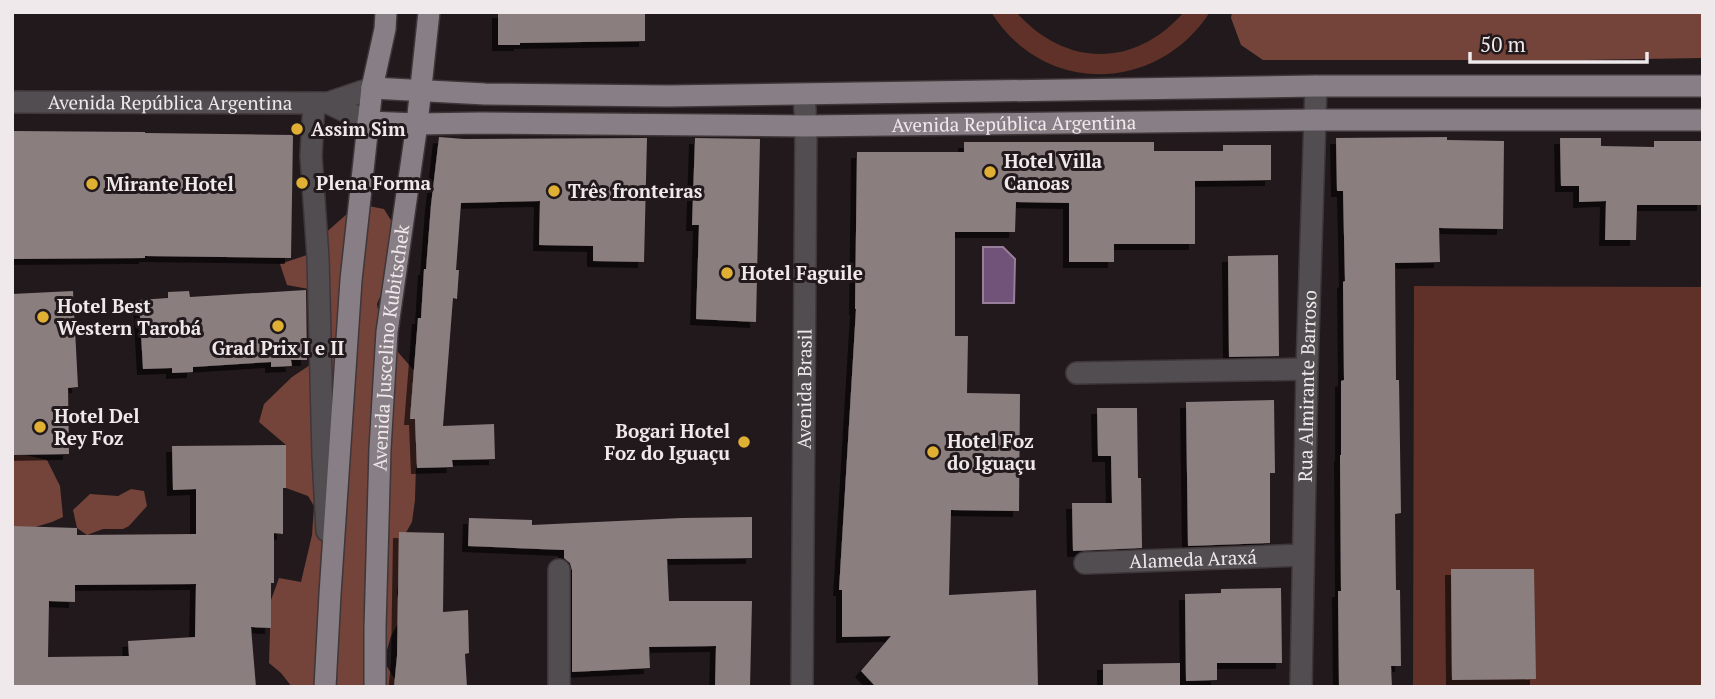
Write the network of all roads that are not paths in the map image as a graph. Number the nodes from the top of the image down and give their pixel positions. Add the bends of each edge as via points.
1 (386, 12) edge
2 (429, 12) edge
3 (1316, 86) junction
4 (1703, 86) edge
5 (372, 88) junction
6 (421, 92) junction
7 (804, 94) junction
8 (12, 102) edge
9 (321, 103) junction
10 (1315, 120) junction
11 (1703, 120) edge
12 (368, 121) junction
13 (417, 124) junction
14 (806, 125) junction
15 (1307, 369) junction
16 (1077, 373) dead end
17 (1303, 555) junction
18 (1085, 563) dead end
19 (559, 570) dead end
20 (330, 594) junction
21 (326, 687) edge
22 (375, 687) edge
23 (559, 687) edge
24 (802, 687) edge
25 (1301, 687) edge

1 - 5 main road
2 - 6 main road, Avenida Juscelino Kubitschek
3 - 4 main road, Avenida República Argentina
3 - 7 main road, Avenida República Argentina
3 - 10 street, Rua Almirante Barroso
5 - 6 main road, Avenida República Argentina
5 - 9 street, Avenida República Argentina
5 - 12 main road
6 - 7 main road, Avenida República Argentina
6 - 13 main road, Avenida Juscelino Kubitschek
7 - 14 street, Avenida Brasil
8 - 9 street, Avenida República Argentina
9 - 12 street, Avenida República Argentina
9 - 20 street via 311,156
10 - 11 main road, Avenida República Argentina
10 - 14 main road, Avenida República Argentina
10 - 15 street, Rua Almirante Barroso
12 - 13 main road, Avenida República Argentina
12 - 20 main road via 351,280
13 - 14 main road, Avenida República Argentina
13 - 22 main road, Avenida Juscelino Kubitschek via 387,332
14 - 24 street, Avenida Brasil
15 - 16 street
15 - 17 street, Rua Almirante Barroso
17 - 18 street, Alameda Araxá
17 - 25 street, Rua Almirante Barroso
19 - 23 street
20 - 21 main road

